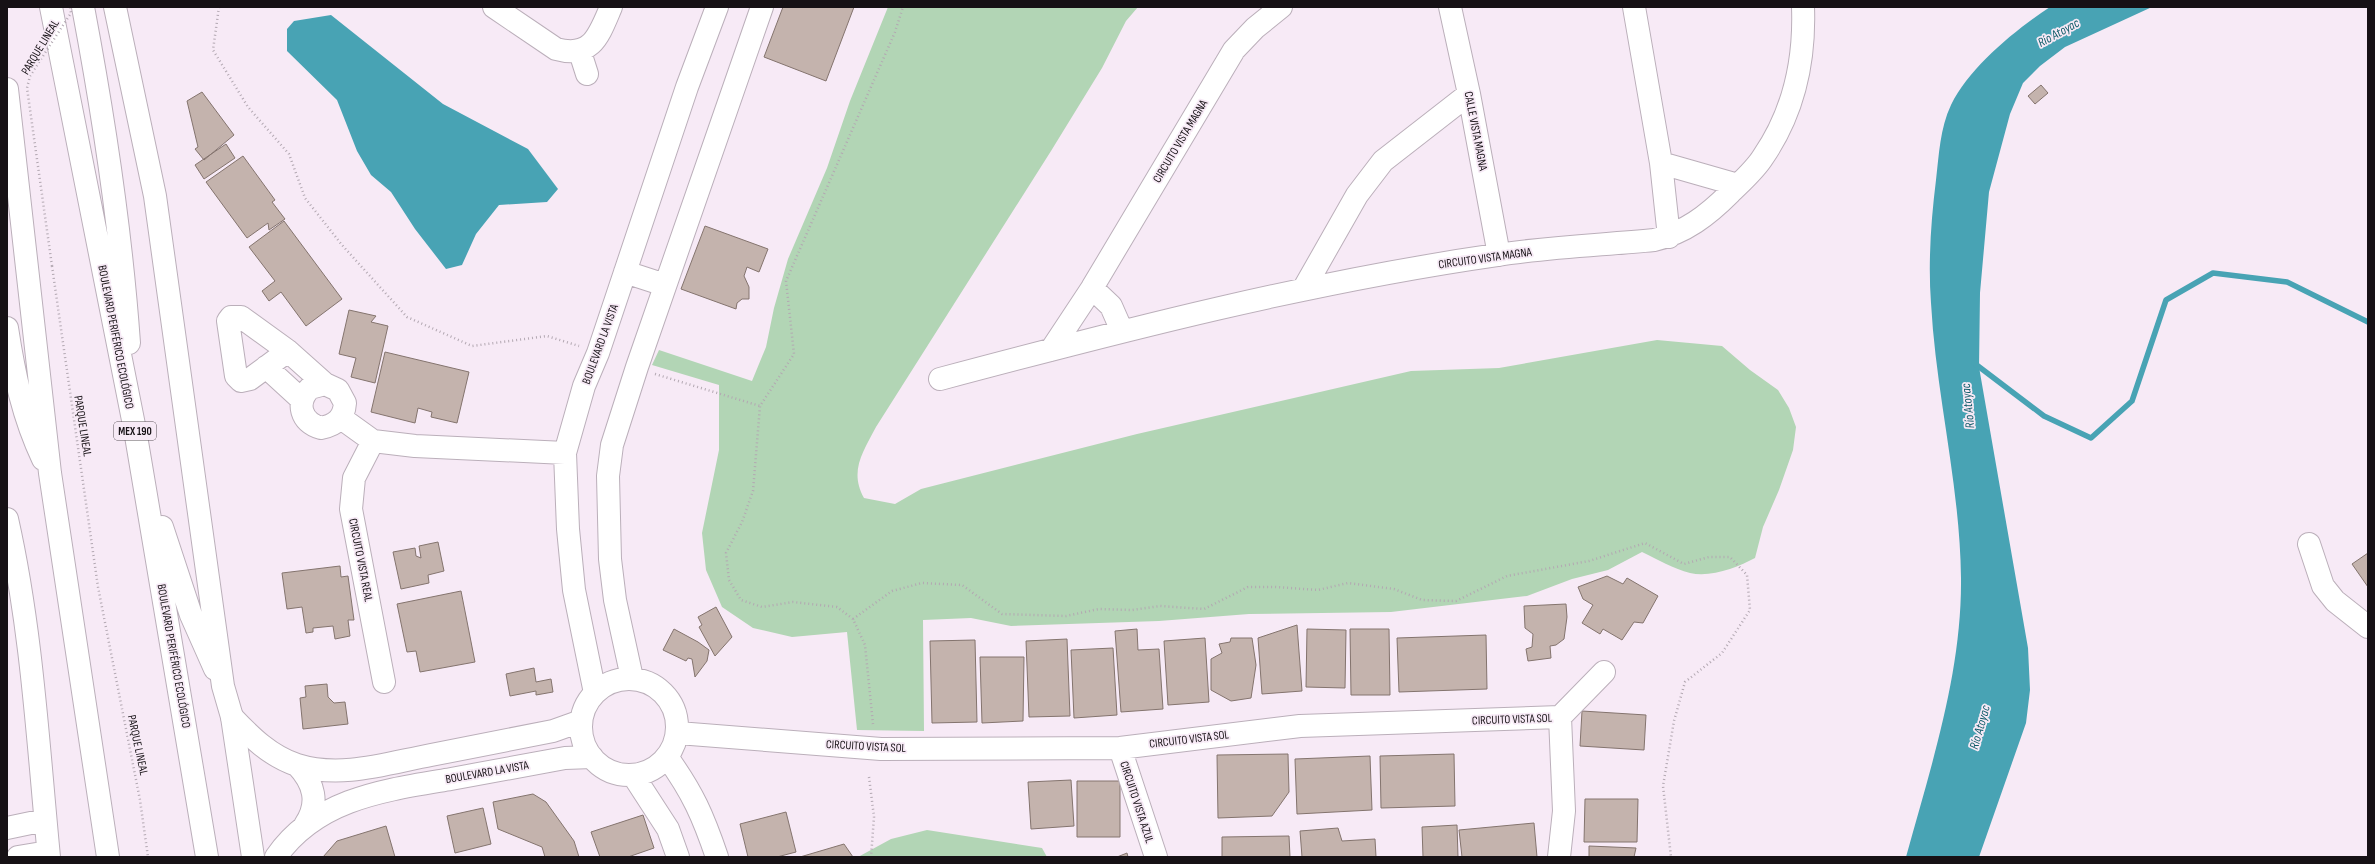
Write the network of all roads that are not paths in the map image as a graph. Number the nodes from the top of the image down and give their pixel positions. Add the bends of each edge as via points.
1 (51, 7) edge
2 (83, 7) edge
3 (115, 7) edge
4 (494, 7) edge
5 (611, 7) edge
6 (717, 7) edge
7 (762, 7) edge
8 (1281, 7) edge
9 (1450, 7) edge
10 (1634, 7) edge
11 (1803, 7) edge
12 (580, 52) junction
13 (587, 74) dead end
14 (7, 89) edge
15 (1469, 94) junction
16 (1661, 163) junction
17 (1738, 185) junction
18 (1669, 237) junction
19 (1499, 255) junction
20 (625, 272) junction
21 (665, 285) junction
22 (1092, 288) junction
23 (1303, 290) junction
24 (7, 328) edge
25 (1122, 331) junction
26 (288, 350) junction
27 (1051, 350) junction
28 (266, 367) junction
29 (940, 380) dead end
30 (325, 384) junction
31 (302, 400) junction
32 (341, 418) junction
33 (135, 430) junction
34 (373, 441) junction
35 (565, 453) junction
36 (50, 473) junction
37 (144, 480) junction
38 (7, 520) edge
39 (2309, 544) dead end
40 (2368, 627) edge
41 (1604, 672) dead end
42 (632, 678) junction
43 (384, 682) dead end
44 (223, 686) junction
45 (595, 693) junction
46 (232, 717) junction
47 (1560, 717) junction
48 (582, 721) junction
49 (678, 733) junction
50 (1120, 748) junction
51 (592, 757) junction
52 (667, 757) junction
53 (297, 765) junction
54 (633, 775) junction
55 (45, 820) junction
56 (305, 825) junction
57 (7, 828) edge
58 (48, 854) edge
59 (18, 857) edge
60 (108, 857) edge
61 (206, 857) edge
62 (253, 857) edge
63 (276, 857) edge
64 (678, 857) edge
65 (717, 857) edge
66 (1156, 857) edge
67 (1559, 857) edge

1 - 33 main road, BOULEVARD PERIFÉRICO ECOLÓGICO / MEX 190
2 - 33 main road via 102,110 118,221 126,291
3 - 44 main road via 154,188
4 - 12 main road via 556,49
5 - 12 main road via 599,34 592,44
6 - 20 main road, BOULEVARD LA VISTA via 687,87
7 - 21 main road
8 - 22 main road, CIRCUITO VISTA MAGNA via 1255,28 1234,50
9 - 15 main road, CALLE VISTA MAGNA
10 - 16 main road
11 - 17 main road, CIRCUITO VISTA MAGNA via 1804,34 1800,72 1791,102 1762,158
12 - 13 main road
14 - 36 main road
15 - 19 main road, CALLE VISTA MAGNA
15 - 23 main road via 1383,161 1357,195
16 - 17 main road
16 - 18 main road
17 - 18 main road, CIRCUITO VISTA MAGNA via 1695,223
18 - 19 main road, CIRCUITO VISTA MAGNA
19 - 23 main road, CIRCUITO VISTA MAGNA
20 - 21 main road
20 - 35 main road, BOULEVARD LA VISTA via 598,353 584,386
21 - 42 main road via 612,445 608,476 610,559
22 - 25 main road via 1111,306
22 - 27 main road, CIRCUITO VISTA MAGNA
23 - 25 main road, CIRCUITO VISTA MAGNA
24 - 36 main road via 30,432
25 - 27 main road, CIRCUITO VISTA MAGNA
26 - 28 main road
26 - 28 main road via 241,317 231,317 229,326 238,379 250,379
26 - 30 main road
27 - 29 main road, CIRCUITO VISTA MAGNA
28 - 31 main road
30 - 31 main road via 310,388
30 - 32 main road via 332,386 343,396 345,403
31 - 32 main road via 303,415 314,426 329,426
32 - 34 main road
33 - 37 main road, BOULEVARD PERIFÉRICO ECOLÓGICO / MEX 190
34 - 35 main road via 415,446
34 - 43 main road, CIRCUITO VISTA REAL via 354,478 351,509
35 - 45 main road, BOULEVARD LA VISTA via 574,590
36 - 60 main road
37 - 44 main road via 169,544 191,615
37 - 61 main road, BOULEVARD PERIFÉRICO ECOLÓGICO / MEX 190
38 - 55 main road via 16,561 33,685
39 - 40 main road via 2323,586 2335,601
41 - 47 main road
42 - 45 main road via 606,684
42 - 49 main road via 651,684 667,696 678,719
44 - 46 main road
45 - 48 main road via 587,704
46 - 53 main road via 268,751
46 - 62 main road
47 - 50 main road, CIRCUITO VISTA SOL via 1300,726
47 - 67 main road, CIRCUITO VISTA SOL via 1564,810
48 - 51 main road via 582,737
48 - 53 main road via 554,731 379,765 329,771
49 - 50 main road, CIRCUITO VISTA SOL via 881,749
49 - 52 main road
50 - 66 main road, CIRCUITO VISTA AZUL
51 - 54 main road via 610,771
51 - 56 main road, BOULEVARD LA VISTA via 565,758 384,791 342,804
52 - 54 main road via 652,769
52 - 65 main road via 687,784 702,814
53 - 56 main road via 308,778 314,794 313,810
54 - 64 main road via 668,829
55 - 57 main road
55 - 58 main road
56 - 63 main road
58 - 59 main road

